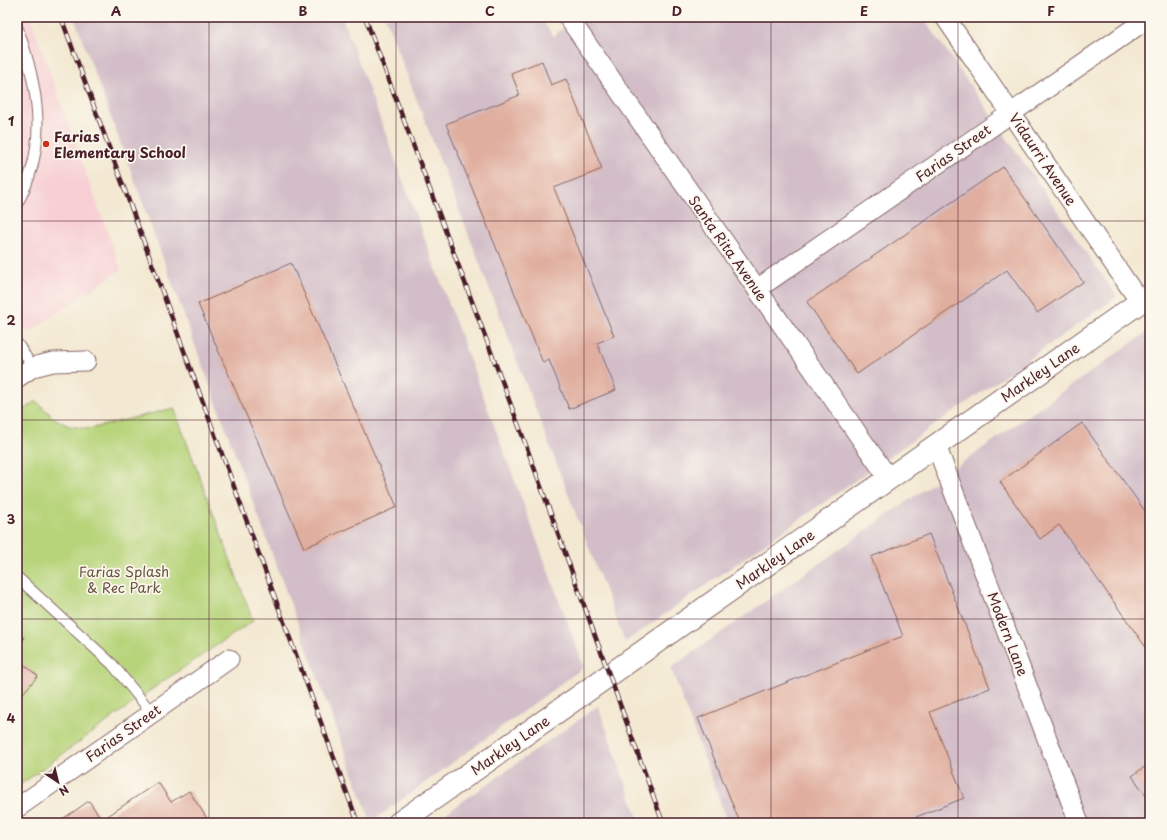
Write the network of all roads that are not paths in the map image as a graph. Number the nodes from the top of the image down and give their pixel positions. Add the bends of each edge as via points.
1 (568, 17) edge
2 (945, 17) edge
3 (1150, 17) edge
4 (17, 26) edge
5 (1011, 113) junction
6 (17, 204) edge
7 (757, 289) junction
8 (1145, 298) edge
9 (17, 343) edge
10 (86, 361) dead end
11 (33, 367) junction
12 (17, 378) edge
13 (936, 445) junction
14 (889, 479) junction
15 (17, 577) edge
16 (229, 659) dead end
17 (152, 713) junction
18 (17, 808) edge
19 (399, 823) edge
20 (1079, 823) edge

1 - 7 street, Santa Rita Avenue
2 - 5 street, Vidaurri Avenue
3 - 5 street, Farias Street
4 - 6 lane via 30,62 35,88 37,137 32,164
5 - 7 street, Farias Street
5 - 8 street, Vidaurri Avenue
7 - 14 street, Santa Rita Avenue
8 - 13 street, Markley Lane
9 - 11 lane
10 - 11 street via 53,362
11 - 12 street
13 - 14 street, Markley Lane
13 - 20 street, Modern Lane
14 - 19 street, Markley Lane
15 - 17 lane via 112,664
16 - 17 street, Farias Street
17 - 18 street, Farias Street

